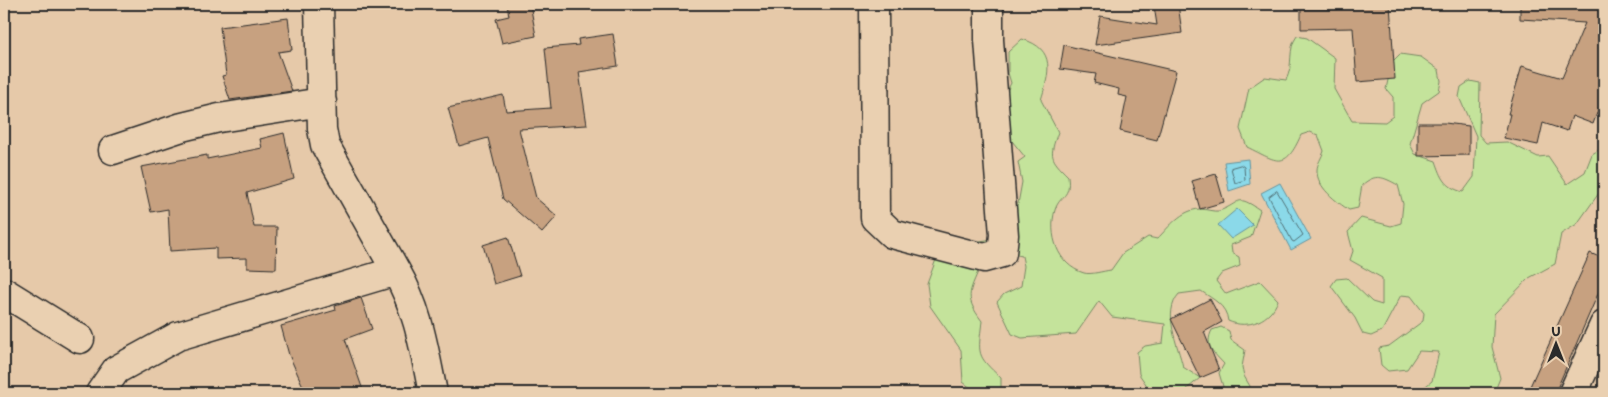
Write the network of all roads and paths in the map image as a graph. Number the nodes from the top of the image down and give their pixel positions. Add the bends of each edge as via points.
1 (320, 4) edge
2 (874, 4) edge
3 (989, 4) edge
4 (322, 102) junction
5 (113, 150) dead end
6 (396, 271) junction
7 (4, 292) edge
8 (1604, 325) edge
9 (80, 339) dead end
10 (100, 393) edge
11 (433, 393) edge
12 (1573, 393) edge

1 - 4 street
2 - 3 street via 875,218 892,234 984,258 1002,253 1004,235
4 - 5 street via 210,120
4 - 6 street via 325,144
6 - 10 street via 178,336 116,370
6 - 11 street via 410,295 417,316
7 - 9 street
8 - 12 street

